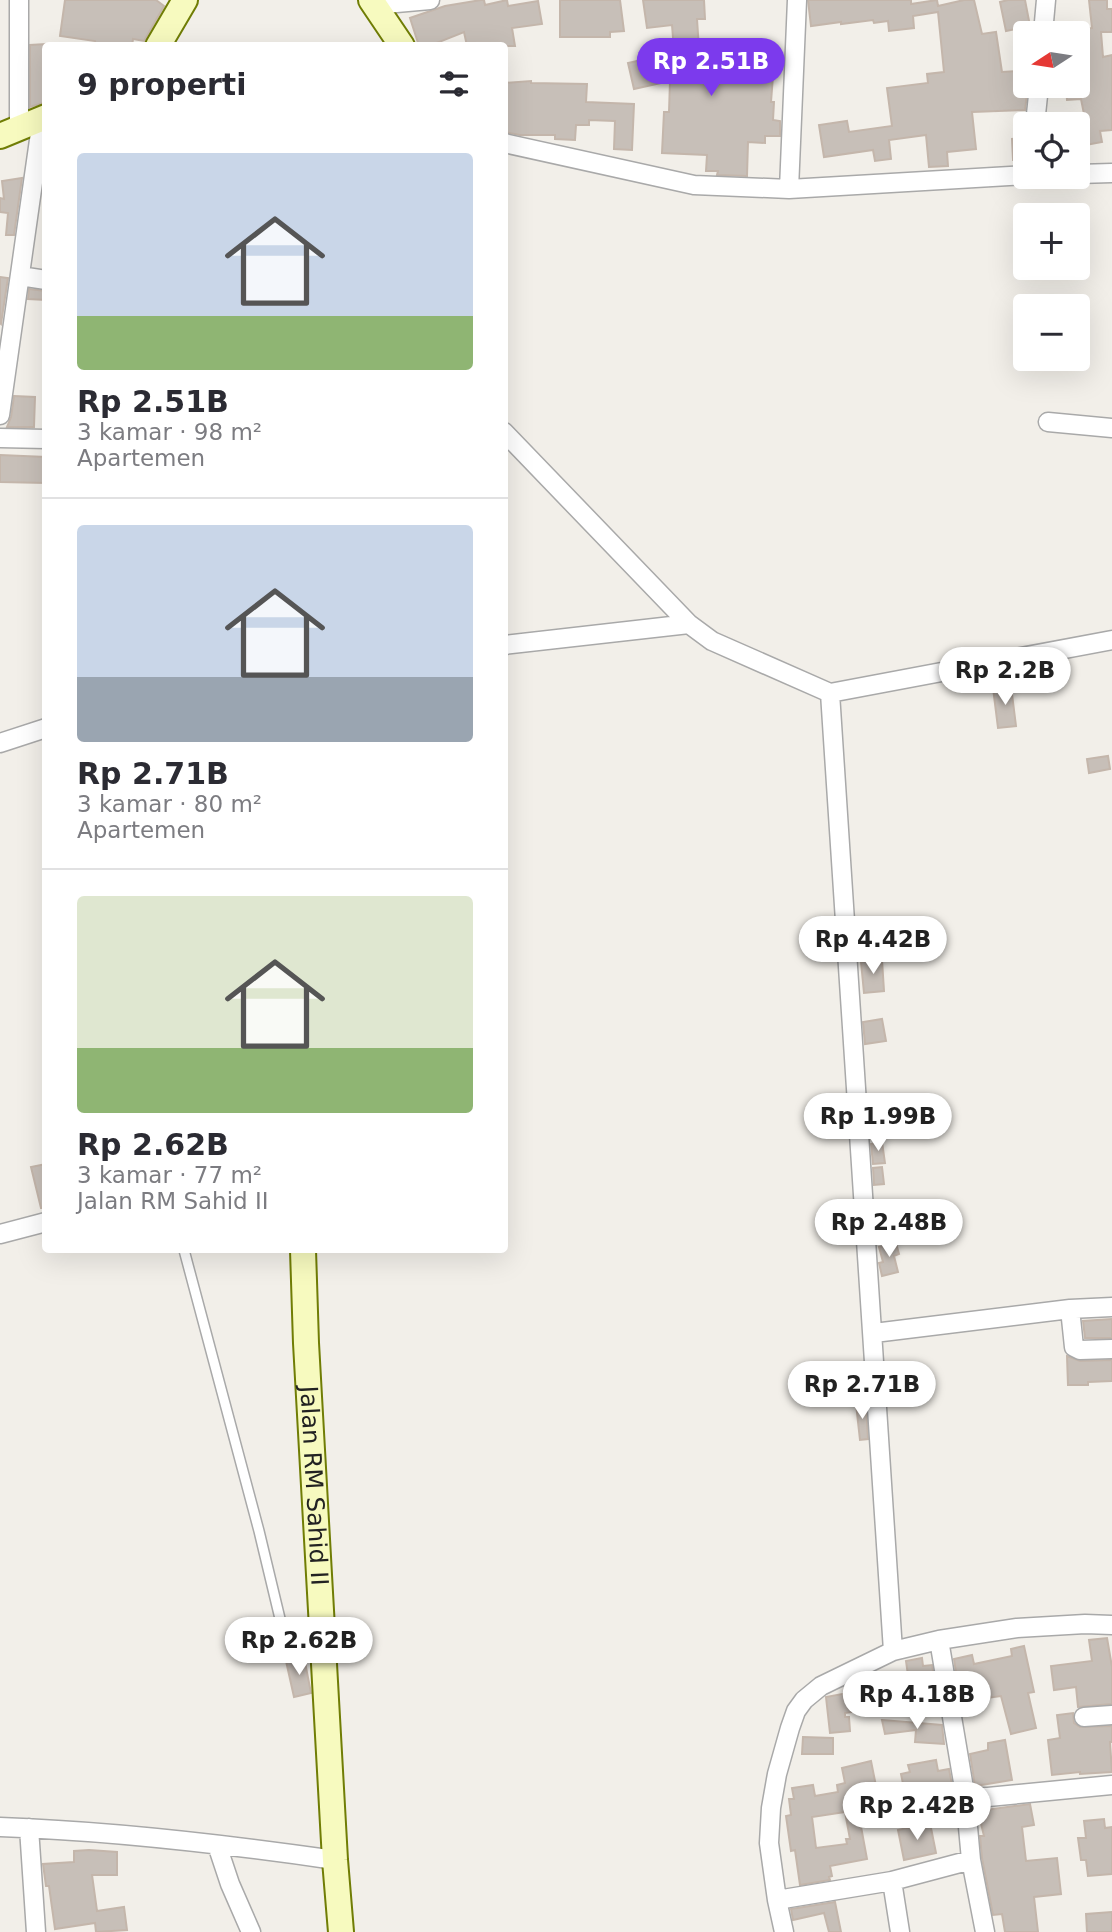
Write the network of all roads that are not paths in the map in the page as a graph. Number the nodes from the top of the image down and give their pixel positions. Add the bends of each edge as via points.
1 (19, 0) edge
2 (185, 0) edge
3 (430, 0) edge
4 (797, 0) edge
5 (1046, 0) edge
6 (373, 2) edge
7 (1044, 21) edge
8 (160, 42) edge
9 (399, 42) edge
10 (42, 119) edge
11 (42, 131) edge
12 (9, 133) edge
13 (508, 144) edge
14 (1112, 173) edge
15 (1090, 174) edge
16 (1013, 176) edge
17 (789, 189) junction
18 (20, 276) junction
19 (42, 279) edge
20 (0, 415) edge
21 (1048, 422) dead end
22 (1112, 428) edge
23 (508, 436) edge
24 (0, 438) edge
25 (42, 439) edge
26 (689, 624) junction
27 (1112, 640) edge
28 (508, 645) edge
29 (830, 693) junction
30 (42, 729) edge
31 (0, 743) edge
32 (42, 1223) edge
33 (0, 1234) edge
34 (185, 1253) edge
35 (303, 1253) edge
36 (1112, 1307) edge
37 (1070, 1310) junction
38 (874, 1333) junction
39 (1112, 1349) edge
40 (1112, 1625) edge
41 (939, 1640) junction
42 (893, 1651) junction
43 (288, 1652) dead end
44 (1112, 1715) edge
45 (1084, 1717) dead end
46 (1112, 1785) edge
47 (965, 1794) junction
48 (0, 1827) edge
49 (29, 1828) junction
50 (217, 1845) junction
51 (335, 1860) junction
52 (971, 1860) junction
53 (892, 1881) junction
54 (777, 1900) junction
55 (36, 1932) edge
56 (251, 1932) edge
57 (341, 1932) edge
58 (784, 1932) edge
59 (900, 1932) edge
60 (985, 1932) edge

1 - 12 street
2 - 8 street
3 - 6 street
4 - 17 street
5 - 7 street
6 - 9 street
10 - 12 street
11 - 18 street
13 - 17 street via 694,185
14 - 15 street
16 - 17 street
18 - 19 street
18 - 20 street
21 - 22 street
23 - 26 street
24 - 25 street
26 - 28 street
26 - 29 street via 712,641
27 - 29 street
29 - 38 street
30 - 31 street
32 - 33 street
34 - 43 lane
35 - 51 street, Jalan RM Sahid II
36 - 37 street
37 - 38 street
37 - 39 street via 1074,1347
38 - 42 street
40 - 41 street via 1017,1628
41 - 42 street
41 - 47 street
42 - 54 street via 821,1686 796,1711 771,1808 769,1843
44 - 45 street
46 - 47 street via 988,1797
47 - 52 street
48 - 49 street
49 - 50 street
49 - 55 street
50 - 51 street
50 - 56 street
51 - 57 street, Jalan RM Sahid II
52 - 53 street
52 - 60 street
53 - 54 street
53 - 59 street
54 - 58 street

